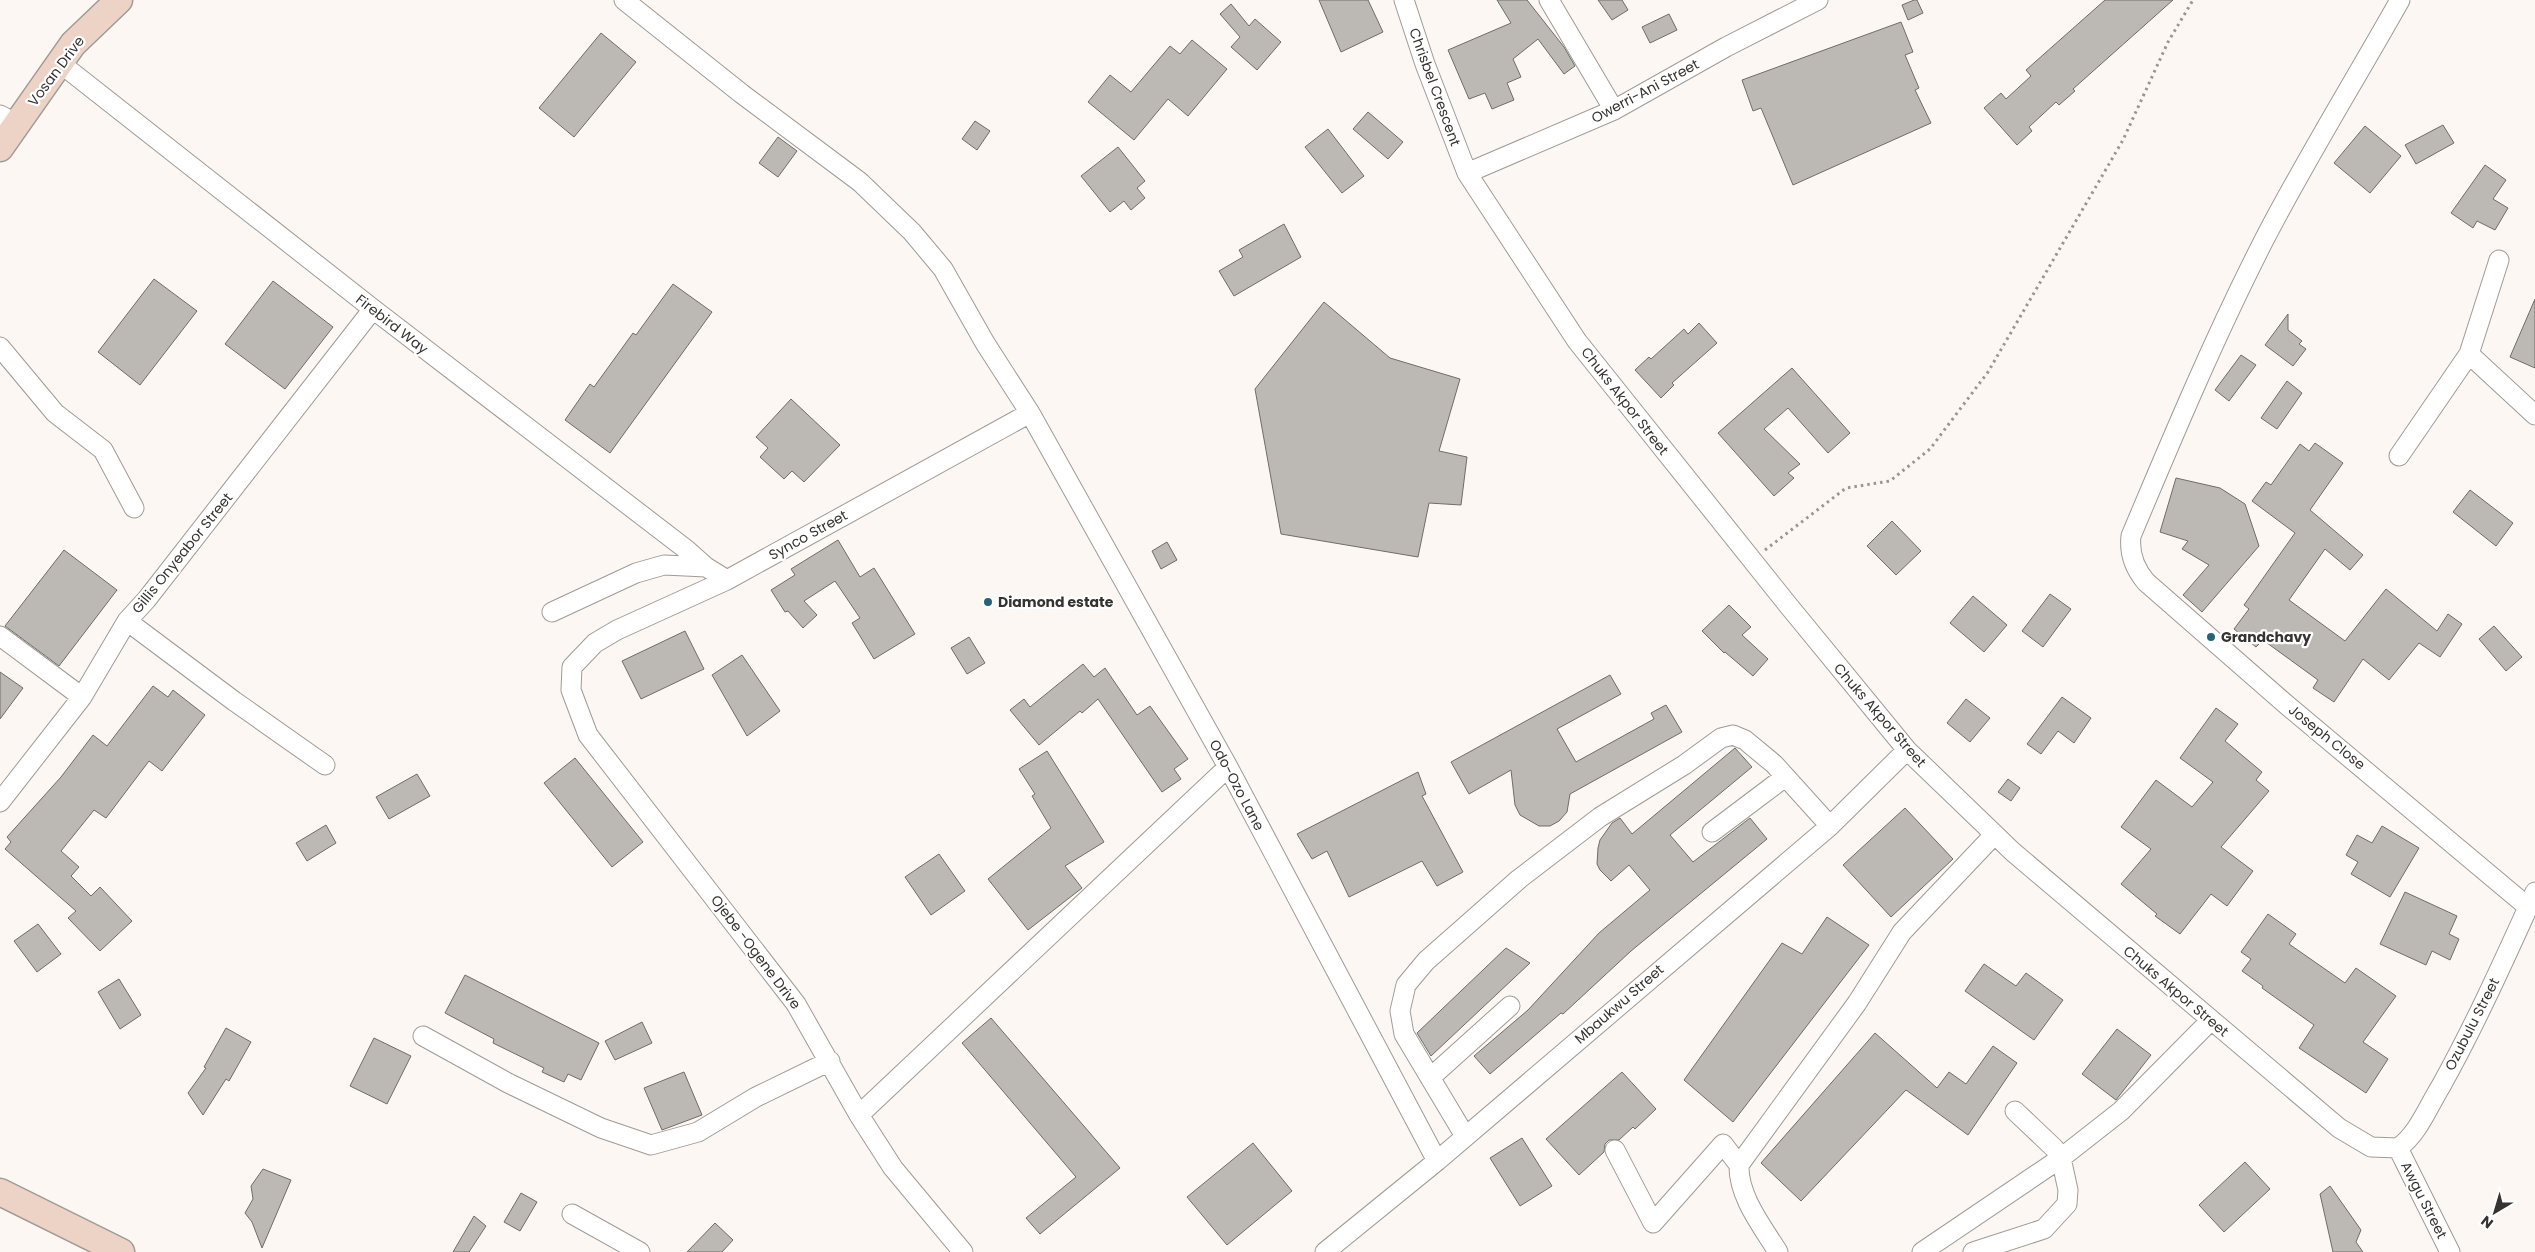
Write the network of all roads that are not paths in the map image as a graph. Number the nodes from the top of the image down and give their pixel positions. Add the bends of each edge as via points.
1 (119, 0) edge
2 (624, 0) edge
3 (1404, 0) edge
4 (1549, 0) edge
5 (2400, 0) edge
6 (1806, 3) edge
7 (60, 63) junction
8 (1614, 110) junction
9 (8, 119) edge
10 (0, 148) edge
11 (1467, 173) junction
12 (2499, 260) dead end
13 (373, 309) junction
14 (0, 347) edge
15 (2468, 354) junction
16 (1030, 413) junction
17 (2535, 415) edge
18 (2399, 456) dead end
19 (134, 508) dead end
20 (706, 567) junction
21 (727, 580) junction
22 (552, 612) dead end
23 (127, 621) junction
24 (0, 636) edge
25 (584, 652) joint
26 (82, 696) junction
27 (1907, 750) junction
28 (325, 765) dead end
29 (1228, 767) junction
30 (1785, 777) junction
31 (0, 802) edge
32 (1830, 826) junction
33 (1712, 832) dead end
34 (1994, 835) junction
35 (2532, 900) edge
36 (1510, 1006) dead end
37 (2210, 1021) junction
38 (423, 1036) dead end
39 (830, 1061) junction
40 (1430, 1078) junction
41 (2015, 1110) dead end
42 (859, 1115) junction
43 (1465, 1136) junction
44 (2398, 1148) junction
45 (1615, 1150) dead end
46 (2061, 1158) junction
47 (1436, 1162) junction
48 (1739, 1165) junction
49 (0, 1192) edge
50 (572, 1214) dead end
51 (121, 1252) edge
52 (640, 1252) edge
53 (963, 1252) edge
54 (1325, 1252) edge
55 (1778, 1252) edge
56 (1922, 1252) edge
57 (1973, 1252) edge
58 (2450, 1252) edge

1 - 7 street, Vosan Drive via 73,44
2 - 16 street, Odo-Ozo Lane via 860,182 912,232 943,269
3 - 11 street, Chrisbel Crescent
4 - 8 street
5 - 35 street, Joseph Close via 2265,239 2211,350 2131,536 2130,547 2137,572 2146,582 2288,706 2467,854
6 - 8 street, Owerri-Ani Street
7 - 9 street, Vosan Drive
7 - 13 street, Firebird Way
8 - 11 street, Owerri-Ani Street
9 - 10 street, Vosan Drive
11 - 27 street, Chuks Akpor Street via 1577,341
12 - 15 street
13 - 20 street, Firebird Way
13 - 23 street, Gillis Onyeabor Street
14 - 19 street via 55,413 103,450
15 - 17 street
15 - 18 street
16 - 21 street, Synco Street
16 - 29 street, Odo-Ozo Lane
20 - 21 street, Firebird Way
20 - 22 street via 664,565 636,573
21 - 25 street, Synco Street via 617,630
23 - 26 street, Gillis Onyeabor Street
23 - 28 street
24 - 26 street
25 - 39 street, Ojebe -Ogene Drive via 572,667 571,690 588,735 780,980
26 - 31 street, Gillis Onyeabor Street
27 - 32 street, Mbaukwu Street
27 - 34 street, Chuks Akpor Street
29 - 42 street
29 - 47 street, Odo-Ozo Lane
30 - 32 street
30 - 33 street
30 - 40 street via 1745,740 1733,736 1721,738 1600,818 1519,879 1426,961 1406,985 1400,1011 1404,1034
32 - 43 street, Mbaukwu Street
34 - 37 street, Chuks Akpor Street
34 - 48 street via 1902,932 1856,1003
35 - 44 street, Ozubulu Street via 2461,1050 2414,1133
36 - 40 street
37 - 44 street, Chuks Akpor Street via 2339,1128 2371,1147
37 - 46 street via 2121,1111
38 - 39 street via 508,1083 601,1128 651,1146 698,1132 756,1097
39 - 42 street, Ojebe -Ogene Drive
40 - 43 street
41 - 46 street
42 - 53 street, Ojebe -Ogene Drive via 894,1168
43 - 47 street, Mbaukwu Street
44 - 58 street, Awgu Street
45 - 48 street via 1653,1223 1723,1144
46 - 56 street
46 - 57 street via 2067,1204 2050,1223 2044,1229
47 - 54 street, Mbaukwu Street
48 - 55 street via 1743,1189
49 - 51 street
50 - 52 street

